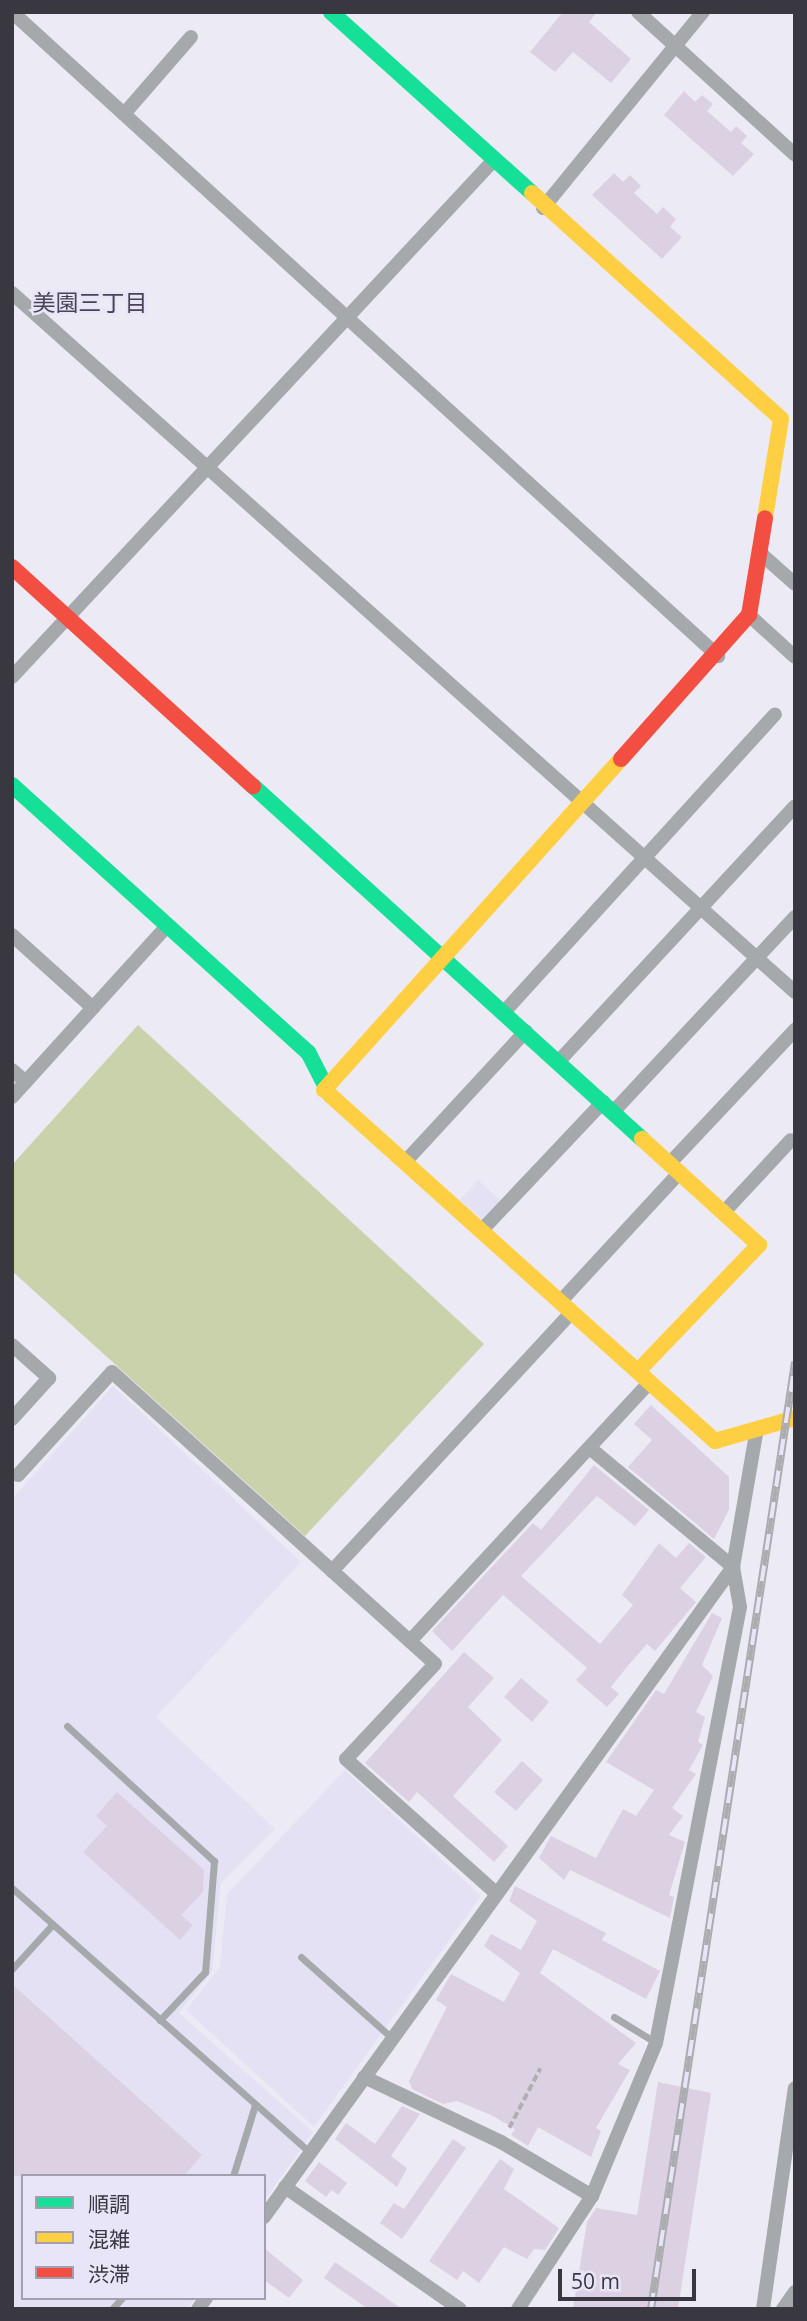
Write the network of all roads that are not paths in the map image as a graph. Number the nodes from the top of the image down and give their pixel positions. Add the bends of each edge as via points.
1 (12, 12) edge
2 (331, 12) edge
3 (638, 12) edge
4 (704, 12) edge
5 (191, 37) dead end
6 (676, 47) junction
7 (124, 114) junction
8 (795, 155) edge
9 (492, 162) junction
10 (544, 208) junction
11 (12, 293) edge
12 (347, 317) junction
13 (207, 468) junction
14 (759, 552) junction
15 (12, 567) edge
16 (795, 584) edge
17 (749, 615) junction
18 (68, 617) junction
19 (718, 656) junction
20 (795, 657) edge
21 (12, 677) edge
22 (775, 713) dead end
23 (12, 785) edge
24 (585, 802) junction
25 (795, 806) edge
26 (646, 856) junction
27 (701, 907) junction
28 (795, 917) edge
29 (168, 925) junction
30 (12, 935) edge
31 (445, 956) junction
32 (757, 958) junction
33 (795, 992) edge
34 (93, 1008) junction
35 (505, 1011) junction
36 (795, 1030) edge
37 (526, 1031) junction
38 (559, 1061) junction
39 (12, 1070) edge
40 (26, 1082) junction
41 (324, 1090) junction
42 (12, 1097) edge
43 (609, 1106) junction
44 (791, 1140) dead end
45 (405, 1162) junction
46 (675, 1168) junction
47 (724, 1212) junction
48 (481, 1231) junction
49 (566, 1307) junction
50 (12, 1345) edge
51 (644, 1377) junction
52 (795, 1418) edge
53 (12, 1419) edge
54 (756, 1434) junction
55 (591, 1449) junction
56 (18, 1475) dead end
57 (733, 1567) junction
58 (332, 1571) junction
59 (410, 1641) junction
60 (66, 1726) dead end
61 (12, 1888) edge
62 (496, 1893) junction
63 (52, 1925) junction
64 (301, 1957) dead end
65 (12, 1969) edge
66 (614, 2017) dead end
67 (160, 2021) junction
68 (392, 2038) junction
69 (656, 2043) junction
70 (364, 2077) junction
71 (795, 2088) edge
72 (255, 2105) junction
73 (791, 2146) edge
74 (310, 2153) junction
75 (234, 2174) edge
76 (285, 2187) junction
77 (592, 2196) junction
78 (266, 2214) edge
79 (795, 2292) edge
80 (460, 2309) edge
81 (518, 2309) edge
82 (763, 2309) edge
83 (783, 2309) edge

1 - 7 street
2 - 9 street
3 - 6 street
4 - 6 street
5 - 7 street
6 - 8 street
6 - 10 street
7 - 12 street
9 - 10 street
9 - 12 street
10 - 14 street via 781,418
11 - 13 street
12 - 13 street
12 - 19 street
13 - 18 street
13 - 24 street
14 - 16 street
14 - 17 street
15 - 18 street
17 - 19 street
17 - 20 street
18 - 21 street
18 - 31 street
19 - 24 street
22 - 26 street
23 - 29 street
24 - 26 street
24 - 31 street
25 - 27 street
26 - 27 street
26 - 35 street
27 - 32 street
27 - 38 street
28 - 32 street
29 - 34 street
29 - 41 street via 308,1052
30 - 34 street
31 - 35 street
31 - 41 street
32 - 33 street
32 - 43 street
34 - 40 street
35 - 37 street
36 - 46 street
37 - 38 street
37 - 45 street
38 - 43 street
39 - 40 street
40 - 42 street
41 - 45 street
43 - 46 street
43 - 48 street
44 - 47 street
45 - 48 street
46 - 47 street
46 - 49 street
47 - 51 street via 759,1245
48 - 49 street
49 - 51 street
49 - 58 street
50 - 53 street via 49,1378
51 - 54 street via 715,1441
51 - 55 street
52 - 54 street
54 - 57 street
55 - 57 street
55 - 59 street
56 - 58 street via 112,1372
57 - 62 street
57 - 69 street via 740,1607
58 - 59 street
59 - 62 street via 435,1664 346,1759
60 - 67 lane via 214,1861 205,1972
61 - 63 lane
62 - 68 street
63 - 65 lane
63 - 67 lane
64 - 68 lane
66 - 69 lane
67 - 72 lane
68 - 70 street
69 - 77 street
70 - 74 street
70 - 77 street via 501,2142
71 - 73 street
72 - 74 lane
72 - 75 lane
73 - 82 street
74 - 76 street
76 - 78 street
76 - 80 street
77 - 81 street
79 - 83 street

